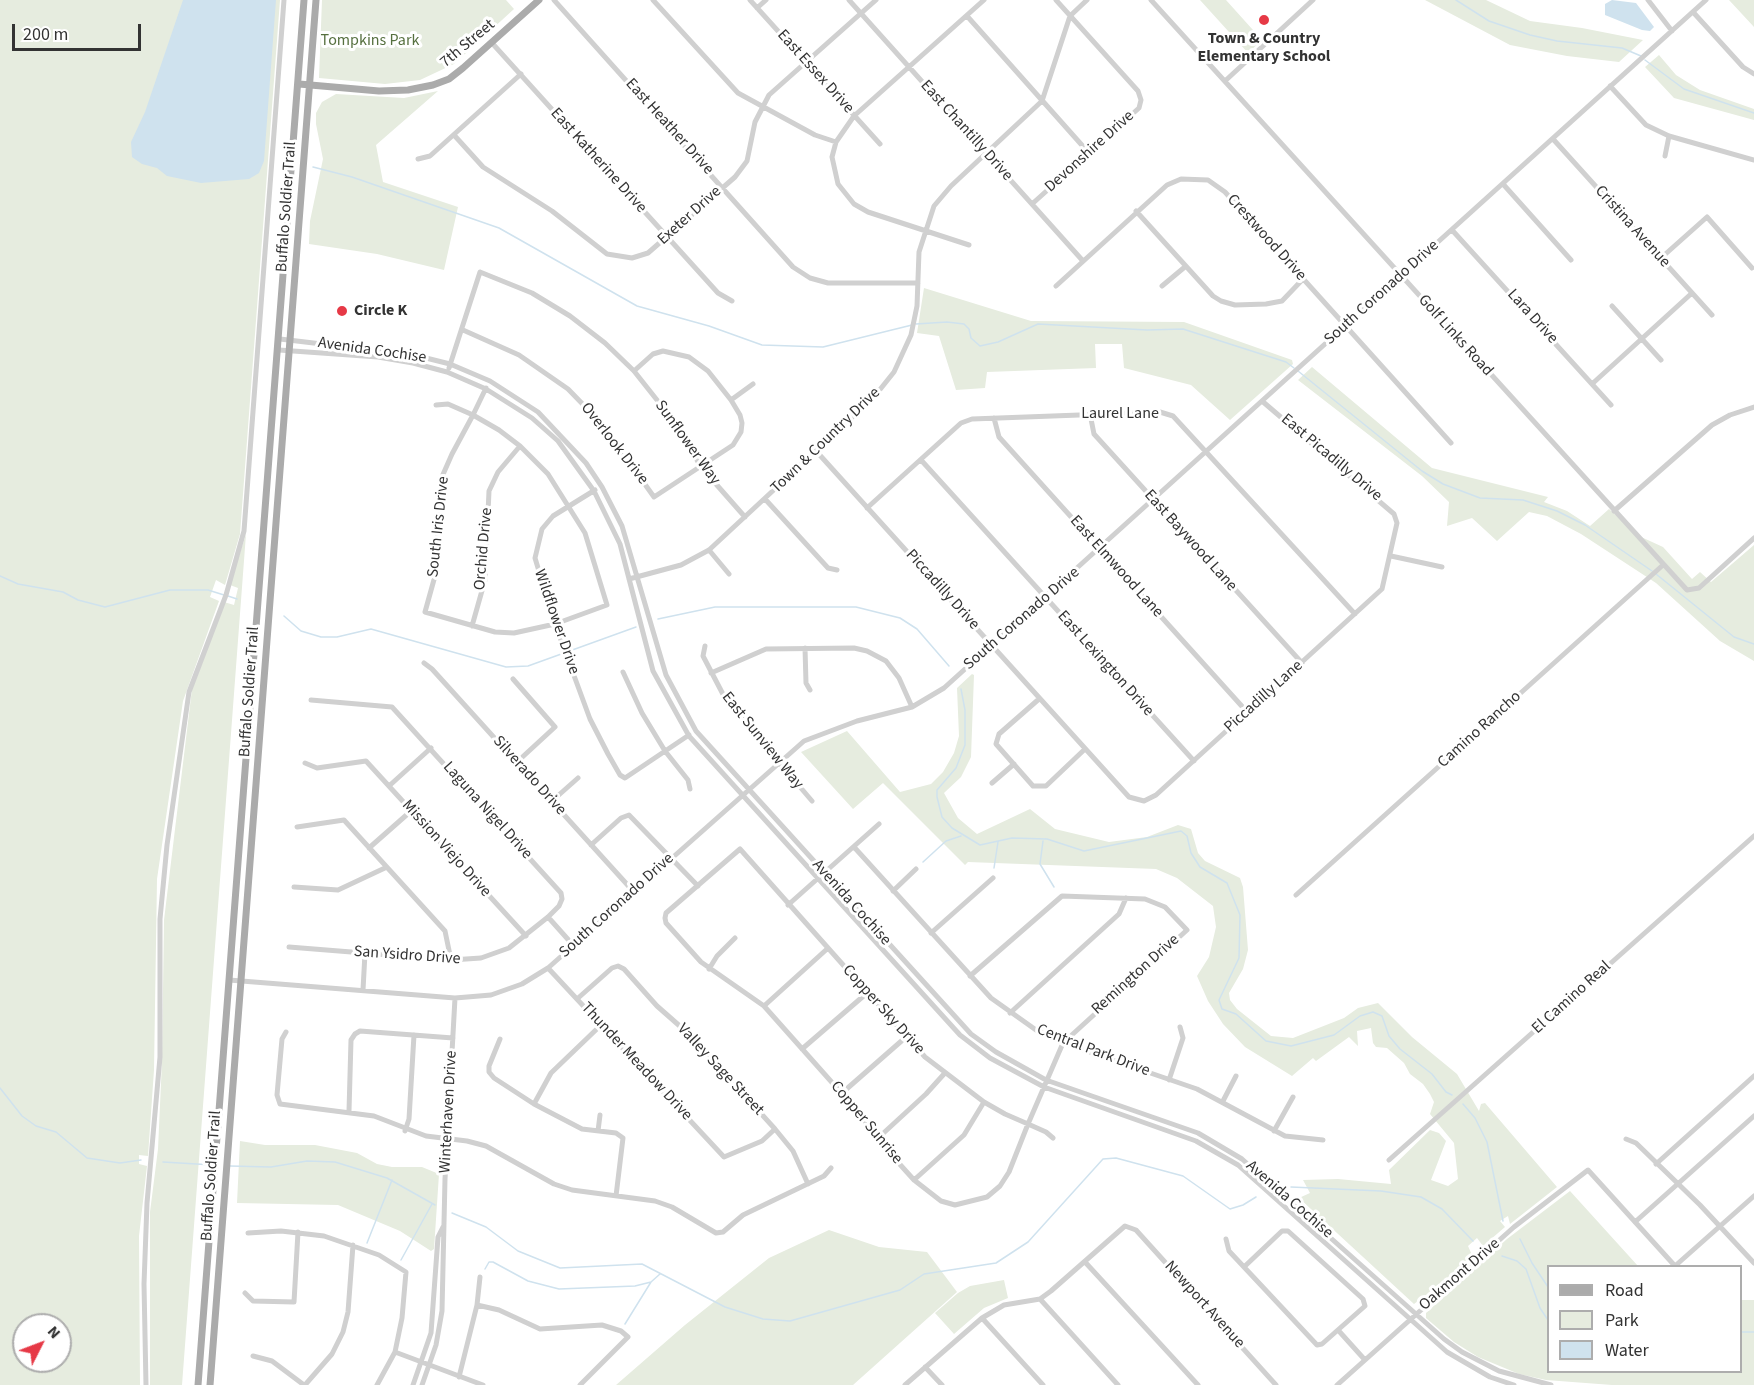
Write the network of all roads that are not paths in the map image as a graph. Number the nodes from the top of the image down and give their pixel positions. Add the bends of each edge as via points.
1 (284, 0) edge
2 (304, 0) edge
3 (316, 0) edge
4 (539, 0) edge
5 (554, 0) edge
6 (653, 0) edge
7 (750, 0) edge
8 (766, 0) edge
9 (849, 0) edge
10 (876, 0) edge
11 (984, 0) edge
12 (1056, 0) edge
13 (1087, 0) edge
14 (1152, 0) edge
15 (1313, 0) edge
16 (1648, 0) edge
17 (1706, 0) edge
18 (757, 8) junction
19 (1693, 12) junction
20 (861, 13) junction
21 (966, 16) junction
22 (1070, 16) junction
23 (1672, 31) junction
24 (492, 43) junction
25 (805, 62) junction
26 (909, 68) junction
27 (521, 74) junction
28 (1754, 74) edge
29 (1226, 81) junction
30 (299, 84) junction
31 (310, 85) junction
32 (1610, 86) junction
33 (1042, 101) junction
34 (761, 107) junction
35 (854, 116) junction
36 (454, 135) junction
37 (1669, 136) junction
38 (1553, 139) junction
39 (836, 142) junction
40 (880, 144) dead end
41 (1088, 152) junction
42 (986, 153) junction
43 (1665, 156) dead end
44 (418, 159) dead end
45 (1754, 160) edge
46 (1503, 184) junction
47 (722, 186) junction
48 (1032, 204) junction
49 (1136, 211) junction
50 (1452, 230) junction
51 (924, 231) junction
52 (667, 237) junction
53 (969, 245) dead end
54 (1661, 258) junction
55 (1571, 260) dead end
56 (1083, 261) junction
57 (1186, 266) junction
58 (1752, 267) dead end
59 (1400, 276) junction
60 (1303, 279) junction
61 (918, 283) junction
62 (1056, 286) dead end
63 (1162, 286) dead end
64 (1692, 293) junction
65 (732, 301) dead end
66 (1612, 306) dead end
67 (1712, 315) dead end
68 (1346, 326) junction
69 (463, 330) junction
70 (280, 339) junction
71 (1642, 339) junction
72 (291, 340) junction
73 (279, 350) junction
74 (290, 351) junction
75 (1661, 360) dead end
76 (450, 364) junction
77 (634, 371) junction
78 (447, 372) junction
79 (490, 381) junction
80 (753, 384) dead end
81 (1592, 384) junction
82 (486, 389) junction
83 (731, 400) junction
84 (1262, 400) junction
85 (436, 405) dead end
86 (1611, 405) dead end
87 (1754, 407) edge
88 (1090, 414) junction
89 (473, 415) junction
90 (994, 418) junction
91 (1451, 443) dead end
92 (520, 446) junction
93 (816, 452) junction
94 (1206, 452) junction
95 (921, 460) junction
96 (701, 467) junction
97 (602, 487) junction
98 (594, 491) junction
99 (765, 499) junction
100 (1154, 501) junction
101 (570, 505) junction
102 (867, 508) junction
103 (1614, 511) junction
104 (745, 517) junction
105 (1754, 538) edge
106 (709, 550) junction
107 (1100, 550) junction
108 (1390, 556) junction
109 (1663, 565) junction
110 (1442, 567) dead end
111 (837, 570) dead end
112 (729, 574) dead end
113 (639, 576) junction
114 (629, 579) junction
115 (1382, 589) joint
116 (1046, 598) junction
117 (1355, 614) junction
118 (555, 624) junction
119 (472, 626) junction
120 (705, 646) dead end
121 (992, 646) junction
122 (805, 648) junction
123 (424, 663) dead end
124 (1302, 663) junction
125 (623, 672) dead end
126 (711, 672) junction
127 (513, 679) dead end
128 (810, 690) dead end
129 (1039, 699) junction
130 (311, 700) dead end
131 (912, 707) junction
132 (1248, 713) junction
133 (696, 731) junction
134 (689, 735) junction
135 (431, 748) junction
136 (1085, 749) junction
137 (665, 751) junction
138 (1194, 761) junction
139 (517, 762) junction
140 (305, 763) dead end
141 (778, 763) junction
142 (1014, 764) junction
143 (578, 778) dead end
144 (992, 783) dead end
145 (389, 786) junction
146 (690, 789) dead end
147 (748, 790) junction
148 (742, 795) junction
149 (552, 801) junction
150 (812, 801) dead end
151 (1144, 801) joint
152 (411, 811) junction
153 (879, 824) dead end
154 (297, 827) dead end
155 (1754, 836) edge
156 (591, 845) junction
157 (854, 847) junction
158 (369, 848) junction
159 (671, 858) junction
160 (387, 867) junction
161 (916, 869) dead end
162 (824, 873) junction
163 (818, 879) junction
164 (993, 879) dead end
165 (698, 886) junction
166 (294, 887) dead end
167 (633, 891) junction
168 (892, 891) junction
169 (1296, 895) dead end
170 (1126, 898) junction
171 (789, 905) junction
172 (548, 917) junction
173 (931, 933) junction
174 (526, 936) junction
175 (735, 938) dead end
176 (573, 945) junction
177 (289, 947) dead end
178 (828, 949) junction
179 (365, 953) junction
180 (451, 960) junction
181 (548, 968) junction
182 (709, 969) junction
183 (970, 976) junction
184 (229, 980) junction
185 (241, 981) junction
186 (363, 990) junction
187 (867, 993) junction
188 (455, 998) junction
189 (577, 999) junction
190 (764, 1006) junction
191 (1010, 1013) junction
192 (601, 1025) junction
193 (1180, 1027) dead end
194 (286, 1032) dead end
195 (414, 1035) junction
196 (906, 1037) junction
197 (453, 1038) junction
198 (500, 1039) dead end
199 (1063, 1042) junction
200 (802, 1049) junction
201 (944, 1074) junction
202 (1236, 1076) dead end
203 (1754, 1076) edge
204 (1046, 1080) junction
205 (1169, 1080) junction
206 (1044, 1087) junction
207 (842, 1093) junction
208 (1293, 1097) dead end
209 (1223, 1101) junction
210 (984, 1102) junction
211 (534, 1104) junction
212 (350, 1111) junction
213 (600, 1115) dead end
214 (1753, 1119) edge
215 (1028, 1124) junction
216 (775, 1129) junction
217 (405, 1131) junction
218 (598, 1131) junction
219 (1274, 1131) junction
220 (448, 1137) junction
221 (1053, 1138) dead end
222 (877, 1139) junction
223 (1626, 1139) dead end
224 (1323, 1140) dead end
225 (1389, 1160) dead end
226 (1656, 1164) junction
227 (831, 1168) dead end
228 (914, 1180) junction
229 (808, 1184) junction
230 (1677, 1184) junction
231 (616, 1196) junction
232 (1754, 1196) edge
233 (1635, 1222) junction
234 (443, 1225) junction
235 (1719, 1226) junction
236 (298, 1232) junction
237 (248, 1233) dead end
238 (1226, 1239) dead end
239 (353, 1245) junction
240 (1085, 1262) junction
241 (1754, 1263) edge
242 (1674, 1265) edge
243 (1676, 1265) edge
244 (1244, 1267) junction
245 (480, 1277) dead end
246 (245, 1293) dead end
247 (1040, 1299) junction
248 (477, 1305) junction
249 (1415, 1314) junction
250 (982, 1318) junction
251 (1409, 1320) junction
252 (1338, 1330) junction
253 (394, 1352) junction
254 (253, 1356) dead end
255 (1365, 1360) junction
256 (423, 1364) junction
257 (430, 1366) junction
258 (925, 1367) junction
259 (459, 1377) junction
260 (1339, 1384) edge
261 (146, 1385) edge
262 (198, 1385) edge
263 (210, 1385) edge
264 (305, 1385) edge
265 (377, 1385) edge
266 (413, 1385) edge
267 (422, 1385) edge
268 (483, 1385) edge
269 (580, 1385) edge
270 (905, 1385) edge
271 (942, 1385) edge
272 (1043, 1385) edge
273 (1118, 1385) edge
274 (1198, 1385) edge
275 (1276, 1385) edge
276 (1514, 1385) edge
277 (1551, 1385) edge

1 - 261 street via 244,531 226,595 189,692 167,845 160,919 159,1057 145,1261
2 - 30 main road, Buffalo Soldier Trail
3 - 31 main road, Buffalo Soldier Trail
4 - 24 main road, 7th Street
5 - 47 street, East Heather Drive
6 - 34 street via 738,93
7 - 18 street, East Essex Drive
8 - 18 street
9 - 20 street, East Chantilly Drive
10 - 20 street, Exeter Drive
11 - 21 street
12 - 22 street
13 - 22 street, Town & Country Drive
14 - 29 street, Golf Links Road
15 - 29 street
16 - 23 street
17 - 19 street, South Coronado Drive
18 - 25 street, East Essex Drive
19 - 23 street, South Coronado Drive
19 - 28 street
20 - 25 street, Exeter Drive
20 - 26 street, East Chantilly Drive
21 - 26 street
21 - 33 street
22 - 33 street, Town & Country Drive
22 - 41 street, Devonshire Drive via 1141,100 1139,108
23 - 32 street, South Coronado Drive
24 - 27 street, East Katherine Drive
24 - 31 main road, 7th Street via 456,74 433,85 379,92
25 - 34 street, Exeter Drive
25 - 35 street, East Essex Drive
26 - 35 street
26 - 42 street, East Chantilly Drive
27 - 36 street
27 - 52 street, East Katherine Drive
29 - 59 street, Golf Links Road
30 - 31 main road, 7th Street
30 - 70 main road, Buffalo Soldier Trail
31 - 72 main road, Buffalo Soldier Trail
32 - 37 street via 1646,125
32 - 38 street, South Coronado Drive
33 - 41 street
33 - 42 street, Town & Country Drive
34 - 39 street
34 - 47 street, Exeter Drive via 747,161
35 - 39 street
35 - 40 street, East Essex Drive
36 - 44 street via 430,156
36 - 52 street, Exeter Drive via 483,167 607,254 632,258 648,253
37 - 43 street
37 - 45 street
38 - 46 street, South Coronado Drive
38 - 54 street, Cristina Avenue
39 - 51 street via 834,171 849,198 868,212
41 - 48 street, Devonshire Drive
42 - 48 street, East Chantilly Drive
42 - 51 street, Town & Country Drive via 934,207
46 - 50 street, South Coronado Drive
46 - 55 street
47 - 52 street, Exeter Drive
47 - 61 street, East Heather Drive via 793,267 810,278 828,283
48 - 56 street, East Chantilly Drive
49 - 56 street, Crestwood Drive
49 - 57 street
49 - 60 street, Crestwood Drive via 1167,185 1181,179 1208,180 1225,192
50 - 59 street, South Coronado Drive
50 - 81 street, Lara Drive
51 - 53 street
51 - 61 street, Town & Country Drive
52 - 65 street, East Katherine Drive via 718,293
54 - 58 street via 1707,217
54 - 64 street, Cristina Avenue
56 - 62 street, Crestwood Drive
57 - 60 street via 1213,296 1235,305 1282,301
57 - 63 street
59 - 68 street, South Coronado Drive
59 - 103 street, Golf Links Road
60 - 68 street, Crestwood Drive
61 - 93 street, Town & Country Drive via 911,335 894,372 874,397
64 - 67 street, Cristina Avenue
64 - 71 street
66 - 71 street
68 - 84 street, South Coronado Drive
68 - 91 street, Crestwood Drive
69 - 76 street
69 - 77 street, Sunflower Way via 480,272 532,293 570,316
69 - 96 street, Overlook Drive via 519,355 568,389 602,424 654,497
70 - 72 street, Avenida Cochise
70 - 73 main road, Buffalo Soldier Trail
71 - 75 street
71 - 81 street
72 - 74 main road, Buffalo Soldier Trail
72 - 76 street, Avenida Cochise via 414,355
73 - 74 street, Avenida Cochise
73 - 184 main road, Buffalo Soldier Trail
74 - 78 street, Avenida Cochise via 378,357
74 - 185 main road, Buffalo Soldier Trail
76 - 78 street
76 - 79 street, Avenida Cochise
77 - 83 street via 653,354 675,352 708,371
77 - 96 street, Sunflower Way via 676,424
78 - 82 street, Avenida Cochise
79 - 82 street, South Iris Drive
79 - 97 street, Avenida Cochise via 538,412 563,436
80 - 83 street
81 - 86 street, Lara Drive
82 - 89 street, South Iris Drive
82 - 98 street, Avenida Cochise via 532,418 558,441
83 - 96 street via 741,415 741,432 733,445
84 - 94 street, South Coronado Drive
84 - 108 street, East Picadilly Drive via 1389,508 1397,524
85 - 89 street via 448,404
87 - 103 street via 1712,424
88 - 90 street, Laurel Lane
88 - 94 street, Laurel Lane via 1167,414
88 - 100 street, East Baywood Lane via 1094,434
89 - 92 street
89 - 119 street, South Iris Drive via 441,479 435,576 425,612
90 - 95 street, Laurel Lane via 961,423
90 - 107 street, East Elmwood Lane via 999,437
92 - 101 street via 548,474
92 - 119 street, Orchid Drive via 498,472 489,491 485,580
93 - 99 street, Town & Country Drive
93 - 102 street, Piccadilly Drive
94 - 100 street, South Coronado Drive
94 - 117 street, Laurel Lane
95 - 102 street, Laurel Lane
95 - 116 street, East Lexington Drive
96 - 104 street, Sunflower Way
97 - 98 street, Wildflower Drive
97 - 113 street, Avenida Cochise via 622,526
98 - 101 street, Wildflower Drive
98 - 114 street, Avenida Cochise via 620,544
99 - 104 street, Town & Country Drive
99 - 111 street via 828,568
100 - 107 street, South Coronado Drive
100 - 124 street, East Baywood Lane
101 - 118 street, Wildflower Drive via 542,529 535,558
101 - 118 street via 585,533 607,605
102 - 121 street, Piccadilly Drive
103 - 109 street, Golf Links Road
104 - 106 street, Town & Country Drive
105 - 109 street, Golf Links Road via 1699,588 1687,590
106 - 112 street
106 - 113 street, Town & Country Drive via 681,565
107 - 116 street, South Coronado Drive
107 - 132 street, East Elmwood Lane
108 - 110 street
108 - 115 street, East Picadilly Drive
109 - 169 street, Camino Rancho
113 - 114 street, Town & Country Drive
113 - 133 street, Avenida Cochise via 666,675
114 - 134 street, Avenida Cochise via 653,671
115 - 117 street, Piccadilly Lane
116 - 121 street, South Coronado Drive
116 - 138 street, East Lexington Drive
117 - 124 street, Piccadilly Lane
118 - 119 street via 514,633
118 - 137 street, Wildflower Drive via 590,719 620,775 625,778
120 - 126 street, East Sunview Way via 703,656
121 - 129 street, Piccadilly Drive
121 - 131 street, South Coronado Drive via 944,688
122 - 126 street via 766,649
122 - 128 street via 806,683
122 - 131 street via 854,648 877,656 899,678
123 - 139 street, Silverado Drive
124 - 132 street, Piccadilly Lane
125 - 137 street
126 - 141 street, East Sunview Way via 726,700
127 - 139 street via 555,727
129 - 136 street, Piccadilly Drive
129 - 142 street via 999,734 996,744
130 - 135 street, Laguna Nigel Drive via 392,707
131 - 141 street, South Coronado Drive via 829,730 804,741
132 - 138 street, Piccadilly Lane
133 - 134 street
133 - 147 street, Avenida Cochise
134 - 137 street
134 - 148 street, Avenida Cochise
135 - 145 street
135 - 172 street, Laguna Nigel Drive via 561,893 559,906
136 - 142 street via 1046,786 1033,786
136 - 151 street, Piccadilly Drive via 1129,797
137 - 146 street via 688,780
138 - 151 street, Piccadilly Lane
139 - 149 street, Silverado Drive
140 - 145 street, Mission Viejo Drive via 317,768 366,761
141 - 147 street, South Coronado Drive
141 - 150 street, East Sunview Way
142 - 144 street
143 - 149 street
145 - 152 street, Mission Viejo Drive
147 - 148 street, South Coronado Drive
147 - 162 street, Avenida Cochise
148 - 159 street, South Coronado Drive
148 - 163 street, Avenida Cochise
149 - 156 street, Silverado Drive
152 - 158 street
152 - 174 street, Mission Viejo Drive
153 - 157 street
154 - 158 street via 344,820
155 - 225 street, El Camino Real
156 - 159 street via 629,815
156 - 167 street, Silverado Drive
157 - 162 street
157 - 168 street, Central Park Drive
158 - 160 street
159 - 165 street
159 - 167 street, South Coronado Drive
160 - 166 street via 338,890
160 - 180 street via 445,931
161 - 168 street
162 - 163 street
162 - 204 street, Avenida Cochise via 971,1034 996,1053
163 - 171 street
163 - 206 street, Avenida Cochise via 960,1035 990,1058
164 - 173 street
165 - 171 street, Copper Sky Drive via 740,849
165 - 182 street, Copper Sunrise via 665,918
167 - 176 street, South Coronado Drive
168 - 173 street, Central Park Drive
170 - 183 street via 1062,896
170 - 191 street via 1119,914
170 - 199 street, Remington Drive via 1156,902 1187,930
171 - 178 street, Copper Sky Drive
172 - 174 street, San Ysidro Drive
172 - 176 street
173 - 183 street, Central Park Drive
174 - 180 street, San Ysidro Drive via 495,954
175 - 182 street
176 - 181 street, South Coronado Drive
177 - 179 street, San Ysidro Drive
178 - 187 street, Copper Sky Drive
178 - 190 street
179 - 180 street, San Ysidro Drive
179 - 186 street
181 - 188 street, South Coronado Drive via 522,984 491,995
181 - 189 street, Thunder Meadow Drive
182 - 190 street, Copper Sunrise
183 - 191 street, Central Park Drive
184 - 185 street, South Coronado Drive
184 - 262 main road, Buffalo Soldier Trail
185 - 186 street, South Coronado Drive
185 - 263 main road, Buffalo Soldier Trail
186 - 188 street, South Coronado Drive
187 - 196 street, Copper Sky Drive
187 - 200 street
188 - 197 street, Winterhaven Drive
189 - 192 street, Thunder Meadow Drive
189 - 216 street, Valley Sage Street via 618,966 690,1035
190 - 200 street, Copper Sunrise
191 - 199 street, Central Park Drive
192 - 211 street via 551,1073
192 - 216 street, Thunder Meadow Drive via 724,1157 762,1141
193 - 205 street via 1183,1038
194 - 212 street via 277,1095 280,1104
195 - 197 street
195 - 212 street via 360,1031 356,1034 351,1040
195 - 217 street via 410,1119
196 - 201 street, Copper Sky Drive
196 - 207 street
197 - 220 street, Winterhaven Drive
198 - 211 street via 489,1072
199 - 204 street, Remington Drive
199 - 205 street, Central Park Drive
200 - 207 street, Copper Sunrise
201 - 210 street, Copper Sky Drive
201 - 222 street
202 - 209 street
203 - 226 street
204 - 206 street, Copper Sunrise
204 - 249 street, Avenida Cochise via 1198,1133 1242,1159
205 - 209 street, Central Park Drive
206 - 215 street, Copper Sunrise
206 - 251 street, Avenida Cochise via 1196,1141 1238,1165
207 - 222 street, Copper Sunrise
208 - 219 street
209 - 219 street, Central Park Drive
210 - 215 street, Copper Sky Drive
210 - 228 street via 964,1136
211 - 218 street via 582,1129
212 - 217 street via 374,1116
213 - 218 street
214 - 230 street
215 - 221 street, Copper Sky Drive
215 - 228 street, Copper Sunrise via 1009,1172 987,1197 955,1204 941,1201
216 - 229 street, Valley Sage Street via 793,1151
217 - 220 street
218 - 231 street via 623,1138
219 - 224 street, Central Park Drive
220 - 231 street via 486,1146 554,1184
220 - 234 street, Winterhaven Drive
222 - 228 street, Copper Sunrise
223 - 226 street via 1636,1143
226 - 230 street
227 - 229 street
229 - 231 street via 743,1215 723,1232 716,1233 664,1204
230 - 233 street
230 - 235 street
232 - 235 street
233 - 242 street
233 - 249 street, Oakmont Drive via 1587,1170 1514,1227
234 - 256 street, Winterhaven Drive via 438,1237 433,1321
234 - 257 street, Winterhaven Drive via 441,1322
235 - 241 street
235 - 243 street
236 - 237 street
236 - 239 street
236 - 246 street via 294,1302 253,1300
238 - 244 street via 1229,1251
239 - 253 street via 406,1272
239 - 264 street via 343,1332 332,1354
240 - 247 street
240 - 274 street
240 - 275 street, Newport Avenue via 1125,1226 1130,1226
244 - 252 street via 1317,1345
244 - 252 street via 1282,1231 1288,1231 1363,1299 1365,1306
245 - 248 street
247 - 250 street via 1004,1305
247 - 273 street
248 - 259 street
248 - 269 street via 499,1310 540,1329 602,1325 628,1337
249 - 251 street, Oakmont Drive
249 - 277 street, Avenida Cochise via 1480,1362 1521,1379
250 - 258 street
250 - 272 street
251 - 255 street, Oakmont Drive
251 - 276 street, Avenida Cochise via 1454,1357
252 - 255 street
253 - 256 street
253 - 265 street
254 - 264 street via 272,1361
255 - 260 street, Oakmont Drive
256 - 257 street
256 - 266 street, Winterhaven Drive
257 - 259 street
257 - 267 street, Winterhaven Drive
258 - 270 street
258 - 271 street
259 - 268 street

